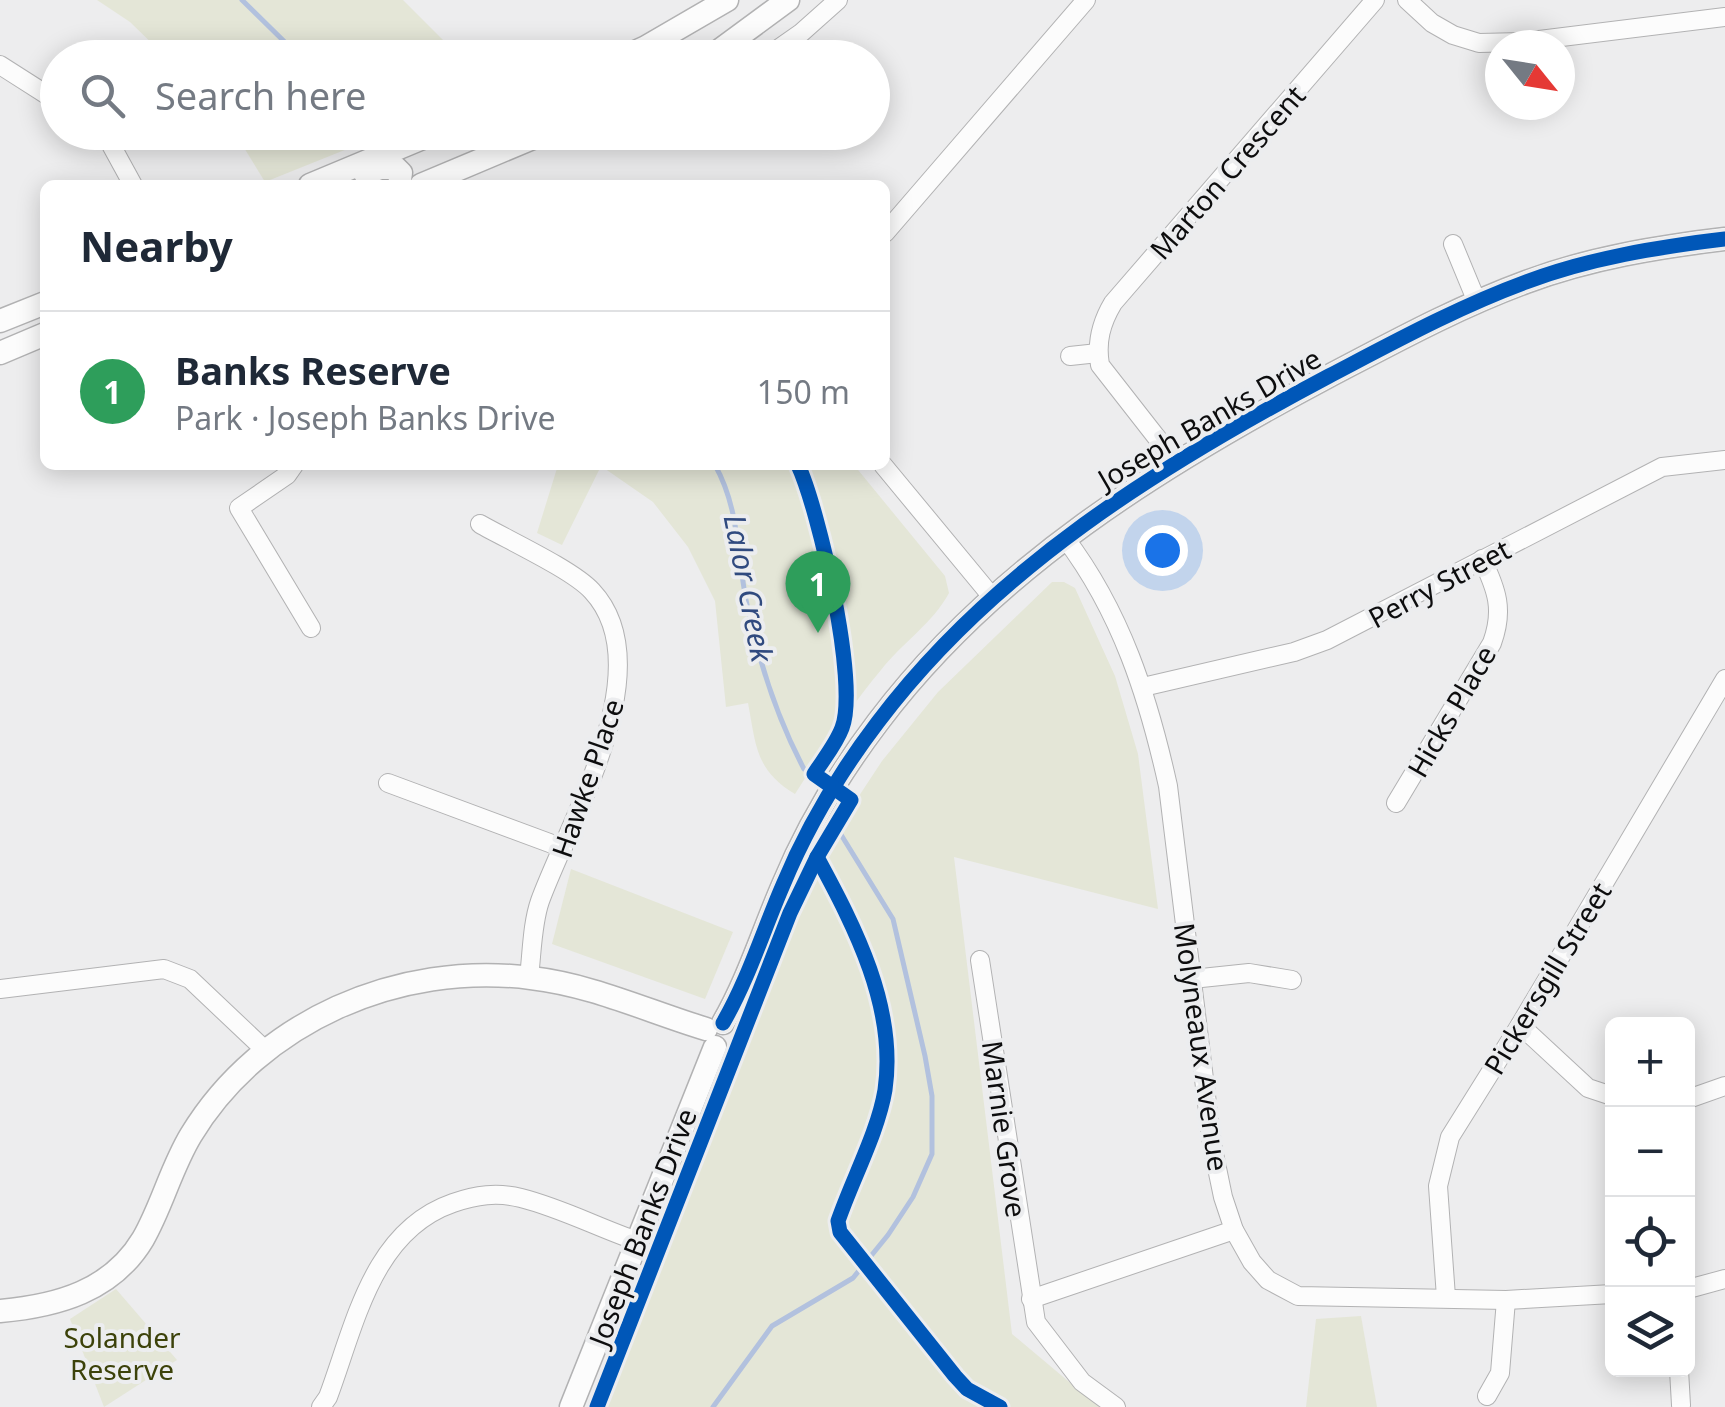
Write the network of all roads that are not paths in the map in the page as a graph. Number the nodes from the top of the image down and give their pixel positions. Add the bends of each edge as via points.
1 (728, 0) edge
2 (788, 0) edge
3 (838, 0) edge
4 (1086, 0) edge
5 (1376, 0) edge
6 (1407, 0) edge
7 (1719, 12) edge
8 (661, 40) edge
9 (734, 40) edge
10 (791, 40) edge
11 (0, 65) edge
12 (40, 91) edge
13 (114, 150) edge
14 (395, 150) edge
15 (504, 150) edge
16 (131, 180) edge
17 (322, 180) edge
18 (352, 180) edge
19 (400, 180) edge
20 (433, 180) edge
21 (890, 226) edge
22 (1725, 239) edge
23 (1453, 244) dead end
24 (1477, 302) junction
25 (40, 305) edge
26 (0, 321) edge
27 (40, 336) edge
28 (0, 353) edge
29 (1098, 353) junction
30 (1070, 356) dead end
31 (1725, 460) edge
32 (1176, 462) junction
33 (290, 470) edge
34 (887, 470) edge
35 (480, 524) dead end
36 (1065, 538) junction
37 (1482, 559) junction
38 (993, 598) junction
39 (311, 628) dead end
40 (1725, 679) edge
41 (1143, 686) junction
42 (388, 784) dead end
43 (1396, 804) dead end
44 (564, 848) junction
45 (980, 960) dead end
46 (529, 978) junction
47 (1192, 979) junction
48 (1292, 980) dead end
49 (0, 989) edge
50 (1520, 1026) junction
51 (714, 1033) junction
52 (265, 1050) junction
53 (1725, 1086) edge
54 (1605, 1094) edge
55 (1695, 1097) edge
56 (1234, 1230) junction
57 (637, 1242) junction
58 (1725, 1279) edge
59 (1695, 1287) edge
60 (1605, 1294) edge
61 (1446, 1297) junction
62 (1032, 1299) junction
63 (1506, 1300) junction
64 (0, 1311) edge
65 (1680, 1377) edge
66 (1487, 1396) dead end
67 (1682, 1405) edge
68 (321, 1407) edge
69 (571, 1407) edge
70 (1116, 1407) edge

1 - 8 street
2 - 9 street
3 - 10 street
4 - 21 street
5 - 29 street, Marton Crescent via 1113,303
6 - 7 street via 1442,29 1479,43
11 - 12 street
13 - 16 street
14 - 17 street
15 - 20 street
18 - 19 street via 390,166
22 - 24 street, Joseph Banks Drive via 1604,259
23 - 24 street
24 - 32 street, Joseph Banks Drive
25 - 26 street
27 - 28 street
29 - 30 street
29 - 32 street via 1108,379
31 - 37 street, Perry Street via 1662,467
32 - 36 street, Joseph Banks Drive
33 - 39 street via 238,508
34 - 38 street
35 - 44 street, Hawke Place via 592,591 614,627 618,690
36 - 38 street, Joseph Banks Drive
36 - 41 street, Molyneaux Avenue via 1100,587
37 - 41 street, Perry Street via 1328,640
37 - 43 street, Hicks Place via 1498,592 1498,626
38 - 51 street, Joseph Banks Drive via 900,693 833,788
40 - 50 street, Pickersgill Street
41 - 47 street, Molyneaux Avenue via 1168,786
42 - 44 street
44 - 46 street, Hawke Place via 539,905
45 - 62 street, Marnie Grove
46 - 51 street via 590,989
46 - 52 street via 441,975 383,990 336,1008
47 - 48 street via 1249,973
47 - 56 street, Molyneaux Avenue via 1212,1144
49 - 52 street via 164,969 190,980
50 - 54 street via 1588,1088
50 - 61 street, Pickersgill Street via 1450,1136 1438,1186
51 - 57 street, Joseph Banks Drive
52 - 64 street via 212,1102 175,1162 144,1237 119,1270 88,1291 40,1308
53 - 55 street
56 - 61 street, Molyneaux Avenue via 1268,1280 1298,1296
56 - 62 street
57 - 68 street via 519,1198 486,1194 440,1207 401,1234 374,1273
57 - 69 street, Joseph Banks Drive
58 - 59 street
60 - 63 street, Molyneaux Avenue
61 - 63 street, Molyneaux Avenue
62 - 70 street, Marnie Grove via 1036,1322 1054,1348 1082,1382
63 - 66 street via 1500,1374
65 - 67 street

